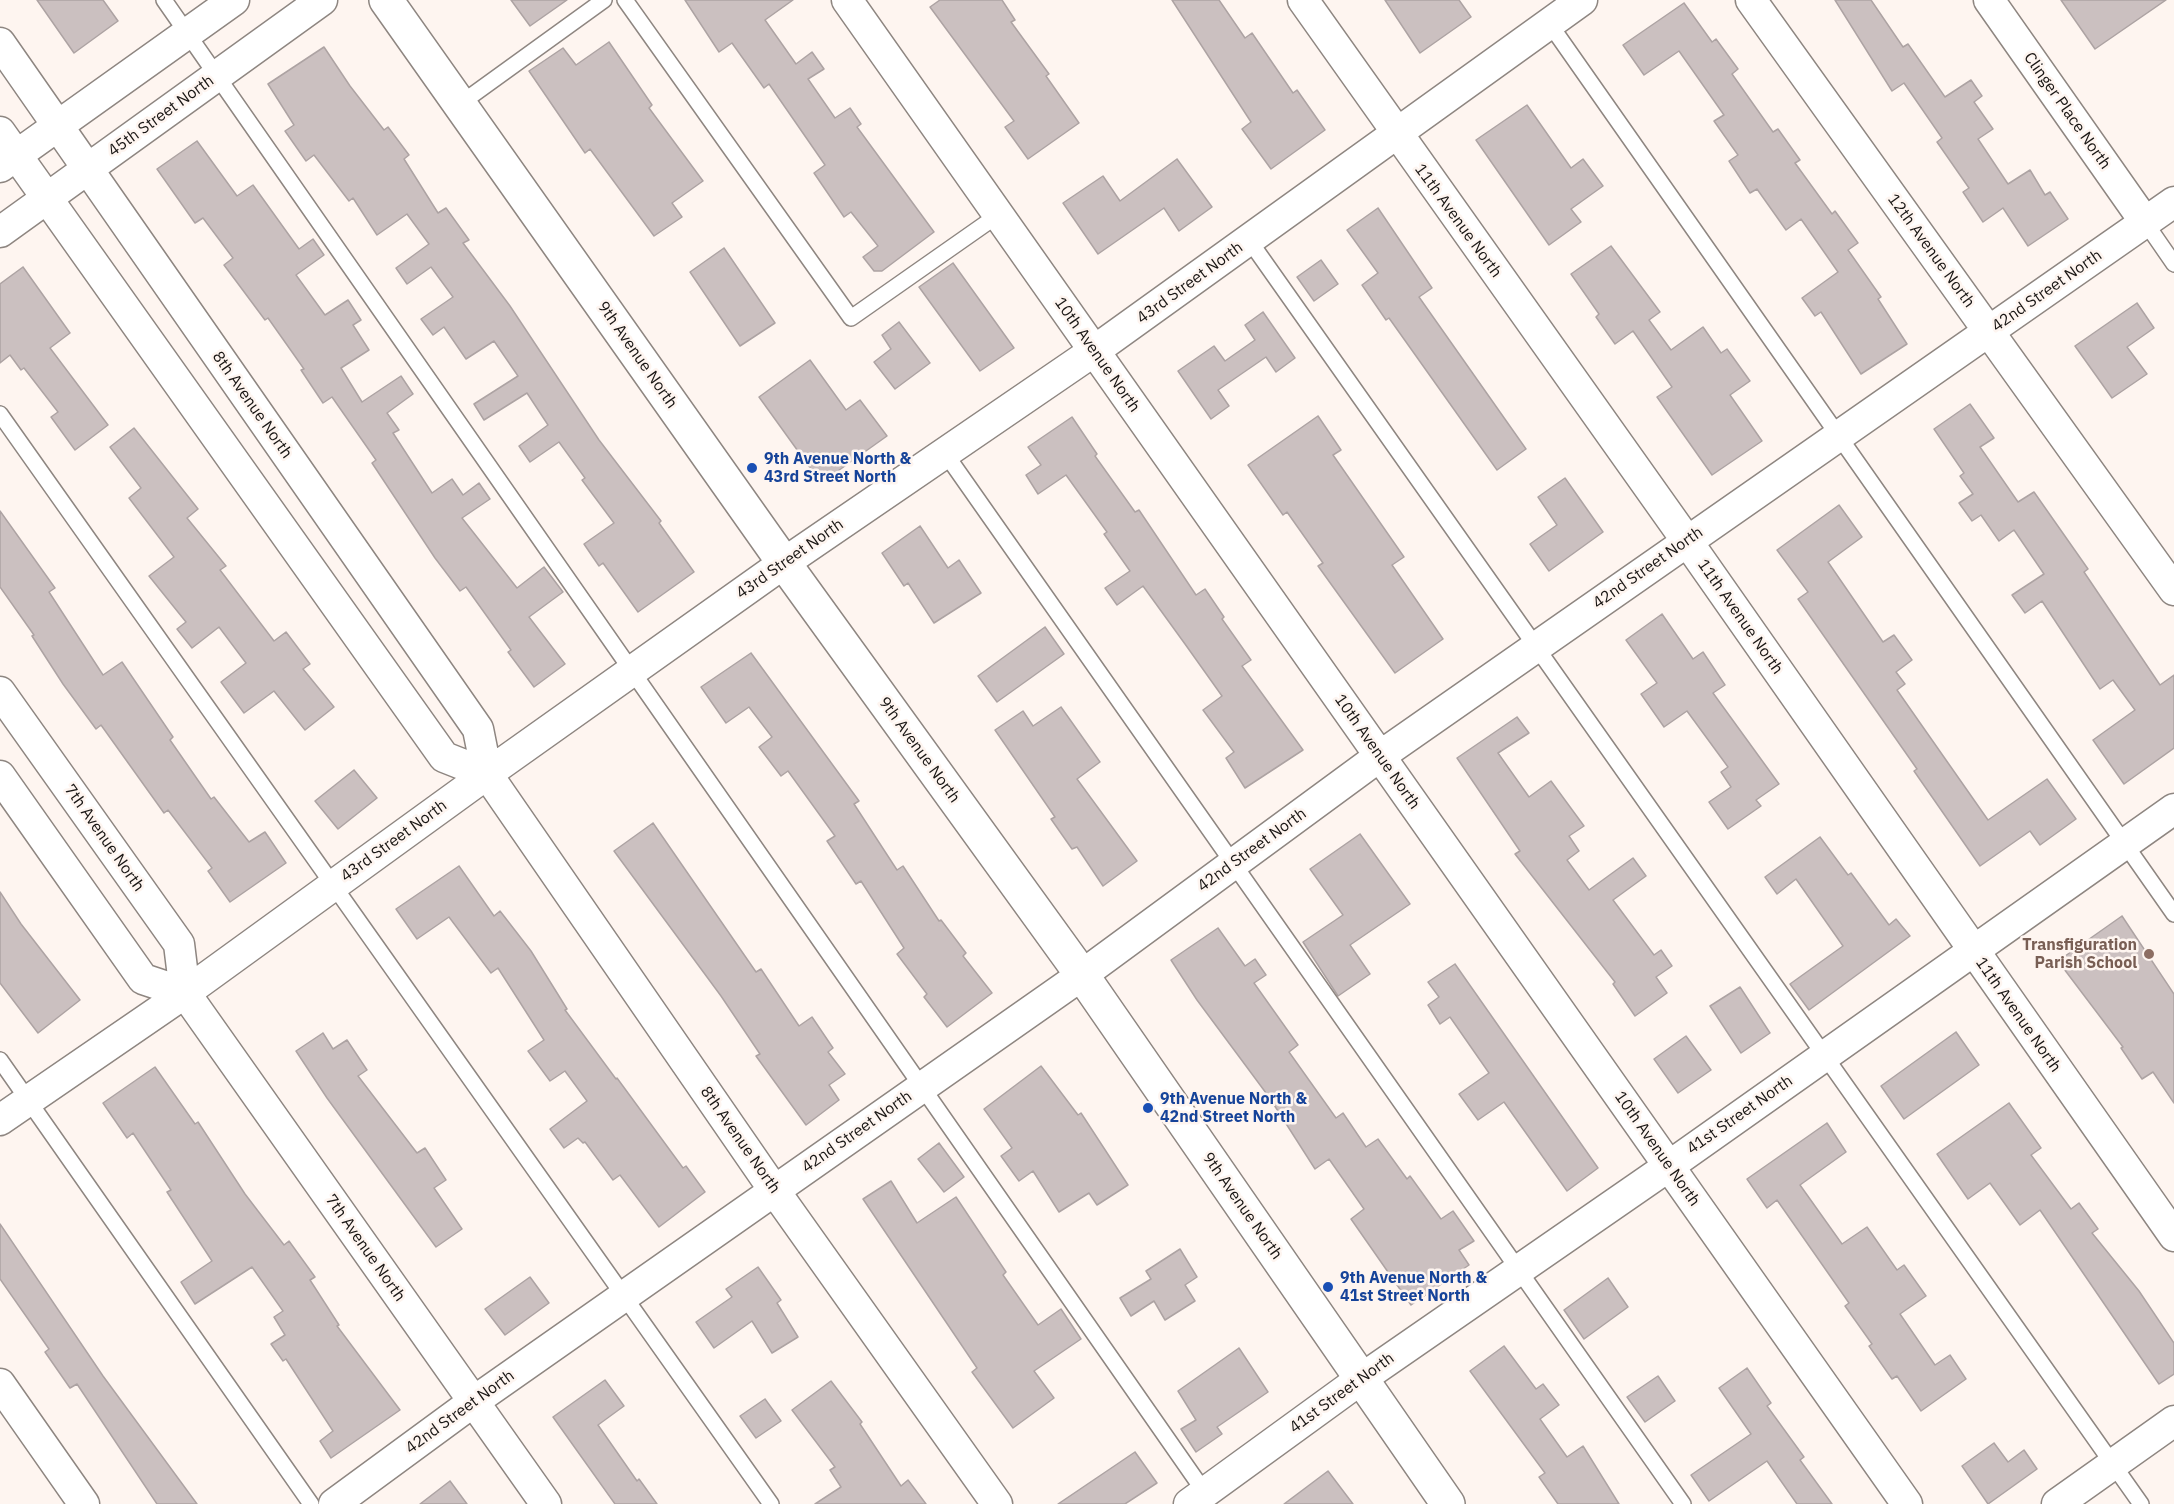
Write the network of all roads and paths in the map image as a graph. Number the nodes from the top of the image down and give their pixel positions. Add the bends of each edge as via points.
1 (164, 0) edge
2 (234, 0) edge
3 (322, 0) edge
4 (386, 0) edge
5 (604, 0) edge
6 (625, 0) edge
7 (847, 0) edge
8 (1303, 0) edge
9 (1582, 0) edge
10 (1751, 0) edge
11 (1989, 0) edge
12 (1549, 23) junction
13 (187, 34) junction
14 (0, 43) edge
15 (217, 76) junction
16 (460, 104) junction
17 (59, 126) junction
18 (1396, 133) junction
19 (5, 152) edge
20 (88, 169) junction
21 (47, 198) junction
22 (2174, 202) edge
23 (998, 215) junction
24 (2145, 222) junction
25 (0, 232) edge
26 (1249, 240) junction
27 (2174, 264) edge
28 (1989, 332) junction
29 (1094, 351) junction
30 (0, 414) edge
31 (1838, 436) junction
32 (945, 453) junction
33 (1687, 541) junction
34 (784, 563) junction
35 (2174, 590) edge
36 (1536, 646) junction
37 (631, 672) junction
38 (0, 692) edge
39 (1380, 756) junction
40 (487, 774) junction
41 (0, 776) edge
42 (2174, 808) edge
43 (2123, 844) junction
44 (1233, 864) junction
45 (332, 886) junction
46 (2174, 914) edge
47 (1972, 950) junction
48 (1082, 975) junction
49 (185, 993) junction
50 (1824, 1055) junction
51 (0, 1060) edge
52 (921, 1087) junction
53 (28, 1101) junction
54 (0, 1120) edge
55 (1669, 1166) junction
56 (774, 1190) junction
57 (2174, 1236) edge
58 (1520, 1269) junction
59 (624, 1296) junction
60 (1361, 1378) junction
61 (0, 1384) edge
62 (473, 1401) junction
63 (2174, 1421) edge
64 (2113, 1464) junction
65 (1202, 1500) edge
66 (84, 1504) edge
67 (311, 1504) edge
68 (334, 1504) edge
69 (546, 1504) edge
70 (771, 1504) edge
71 (997, 1504) edge
72 (1448, 1504) edge
73 (1683, 1504) edge
74 (1907, 1504) edge
75 (2057, 1504) edge
76 (2141, 1504) edge

1 - 13 lane
2 - 13 street
3 - 15 street, 45th Street North
4 - 16 street, 9th Avenue North
5 - 16 lane
6 - 23 lane via 851,318
7 - 23 street, 10th Avenue North
8 - 18 street, 11th Avenue North
9 - 12 street, 43rd Street North
10 - 28 street, 12th Avenue North
11 - 24 street, Clinger Place North
12 - 18 street, 43rd Street North
12 - 31 lane
13 - 15 lane
13 - 17 street
14 - 17 street, 8th Avenue North
15 - 20 street, 45th Street North
15 - 37 lane
16 - 34 street, 9th Avenue North
17 - 19 street
17 - 20 street, 8th Avenue North
18 - 26 street, 43rd Street North
18 - 33 street, 11th Avenue North
19 - 21 street
20 - 21 street, 45th Street North
20 - 40 street, 8th Avenue North via 478,729
21 - 25 street, 45th Street North
21 - 40 street via 444,757
22 - 24 street, 42nd Street North
23 - 29 street, 10th Avenue North
24 - 27 lane
24 - 28 street, 42nd Street North
26 - 29 street, 43rd Street North
26 - 36 lane
28 - 31 street, 42nd Street North
28 - 35 street, 12th Avenue North
29 - 32 street, 43rd Street North
29 - 39 street, 10th Avenue North
30 - 45 lane
31 - 33 street, 42nd Street North
31 - 43 lane
32 - 34 street, 43rd Street North
32 - 44 lane
33 - 36 street, 42nd Street North
33 - 47 street, 11th Avenue North
34 - 37 street, 43rd Street North
34 - 48 street, 9th Avenue North
36 - 39 street, 42nd Street North
36 - 50 lane
37 - 40 street, 43rd Street North
37 - 52 lane
38 - 49 street, 7th Avenue North via 179,944
39 - 44 street, 42nd Street North
39 - 55 street, 10th Avenue North
40 - 45 street, 43rd Street North
40 - 56 street, 8th Avenue North
41 - 49 street via 143,979
42 - 43 street, 41st Street North
43 - 46 lane
43 - 47 street, 41st Street North
44 - 48 street, 42nd Street North
44 - 58 lane
45 - 49 street, 43rd Street North
45 - 59 lane
47 - 50 street, 41st Street North
47 - 57 street, 11th Avenue North
48 - 52 street, 42nd Street North
48 - 60 street, 9th Avenue North
49 - 53 street, 43rd Street North
49 - 62 street, 7th Avenue North
50 - 55 street, 41st Street North
50 - 64 lane
51 - 53 lane
52 - 56 street, 42nd Street North
52 - 65 lane
53 - 54 street, 43rd Street North
53 - 67 lane
55 - 58 street, 41st Street North
55 - 74 street, 10th Avenue North
56 - 59 street, 42nd Street North
56 - 71 street, 8th Avenue North
58 - 60 street, 41st Street North
58 - 73 lane
59 - 62 street, 42nd Street North
59 - 70 lane
60 - 65 street, 41st Street North
60 - 72 street, 9th Avenue North
61 - 66 street
62 - 68 street, 42nd Street North
62 - 69 street, 7th Avenue North
63 - 64 street
64 - 75 street
64 - 76 lane

